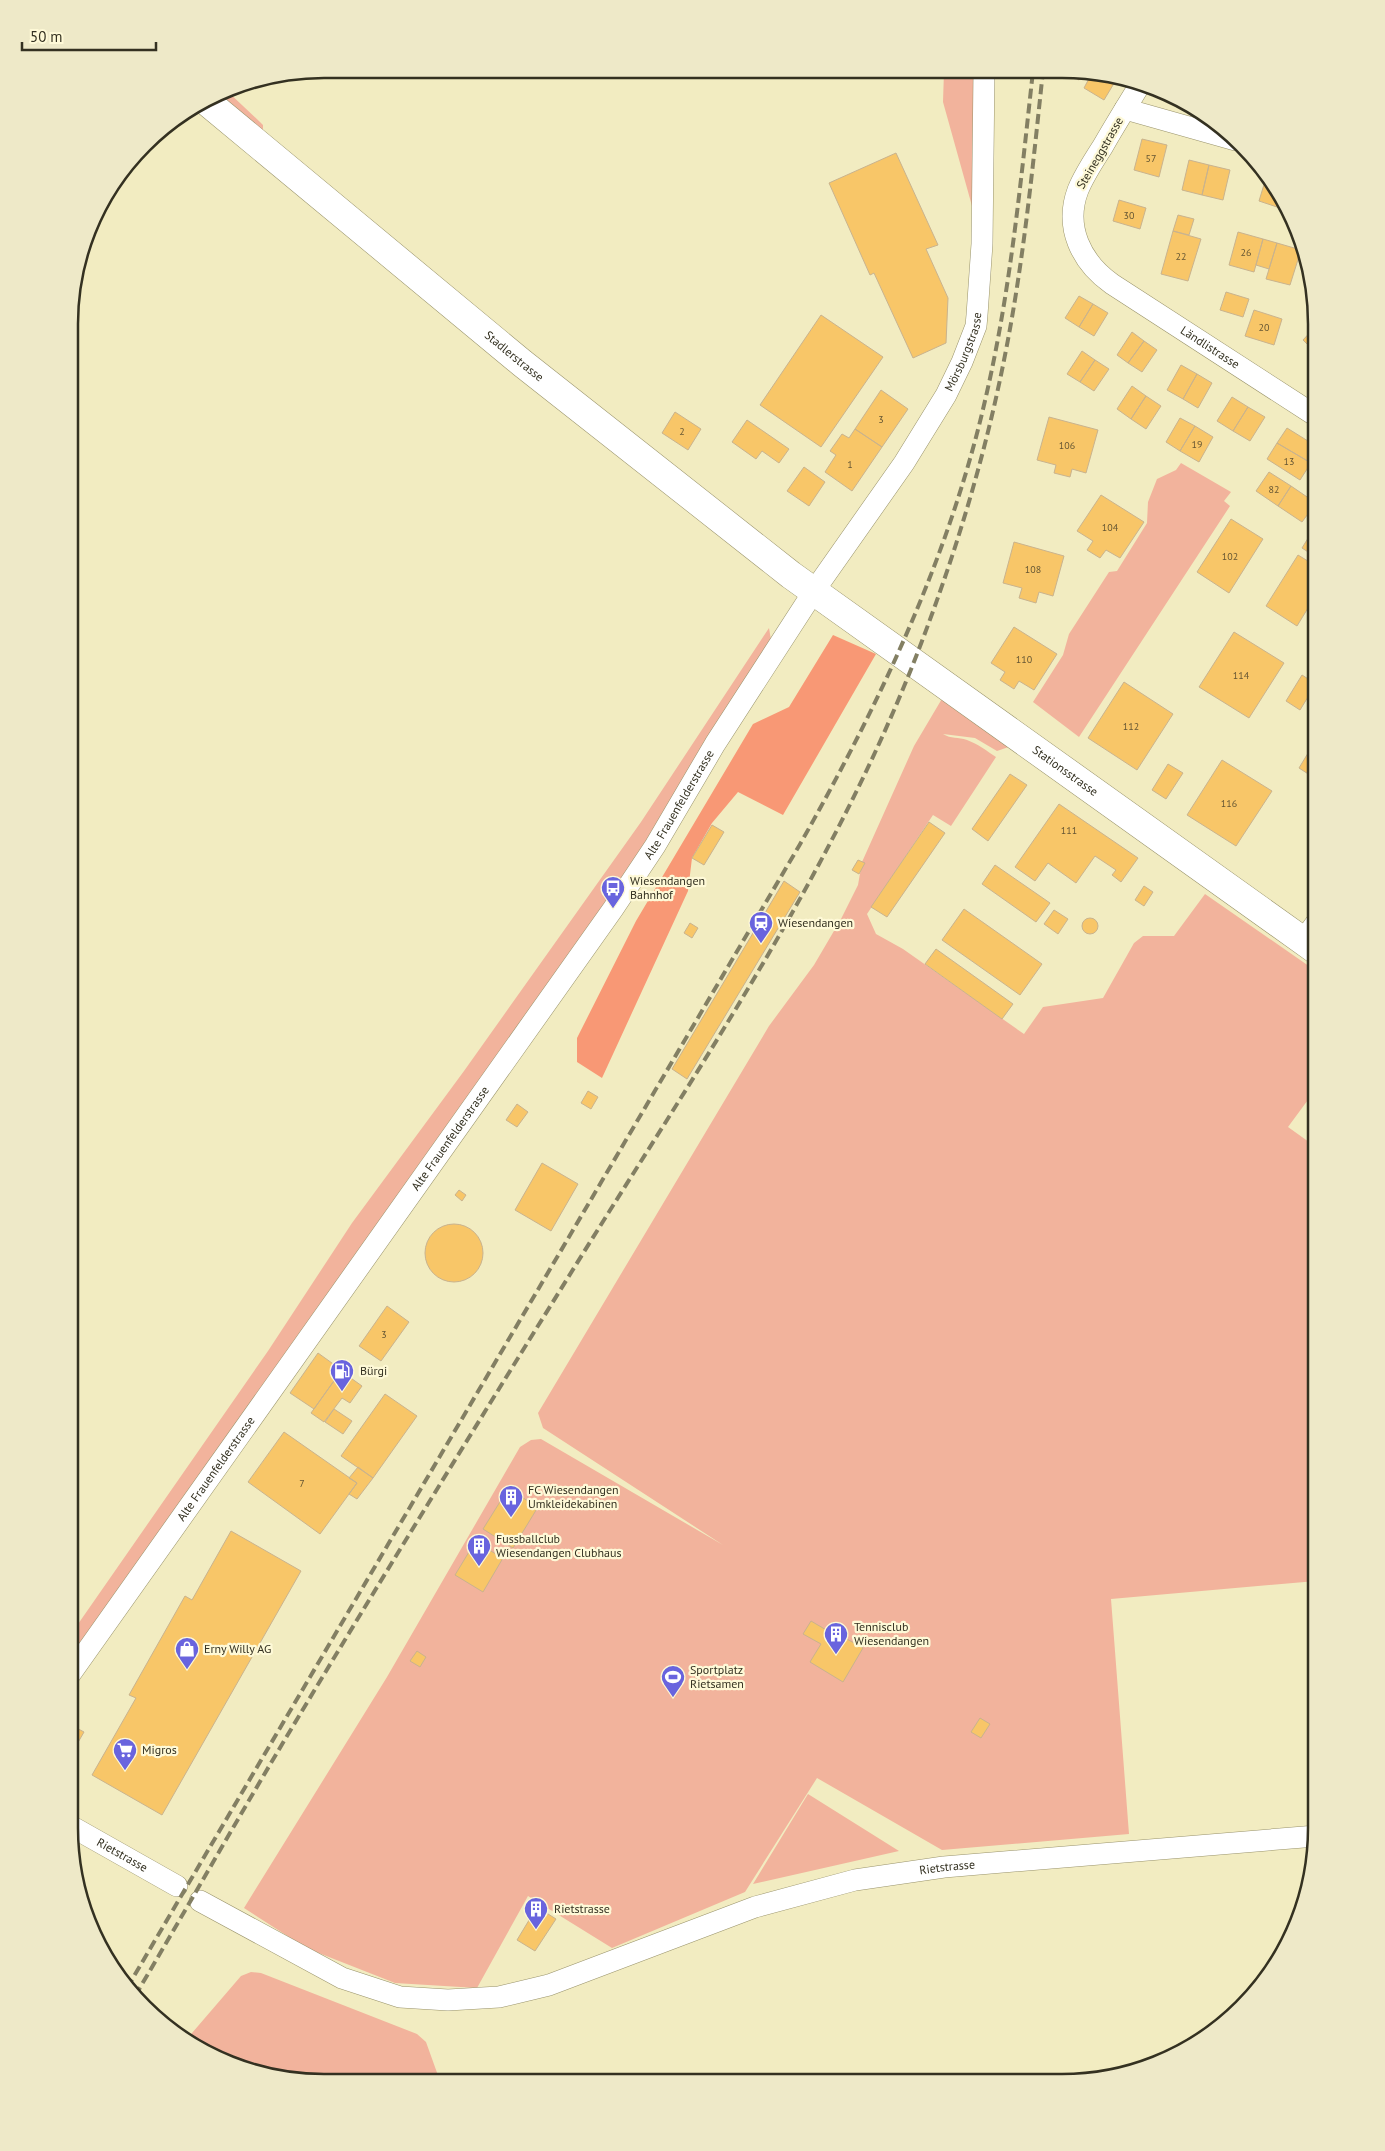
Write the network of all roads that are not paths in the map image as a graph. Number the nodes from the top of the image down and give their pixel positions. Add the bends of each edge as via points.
1 (984, 78) edge
2 (1137, 90) edge
3 (214, 107) edge
4 (1125, 109) junction
5 (1220, 135) edge
6 (1103, 278) joint
7 (1308, 411) edge
8 (814, 592) junction
9 (1308, 935) edge
10 (78, 1663) edge
11 (78, 1830) edge
12 (1307, 1837) edge
13 (177, 1886) dead end
14 (200, 1901) dead end

1 - 8 street, Mörsburgstrasse via 982,244 976,326 946,396 904,463
2 - 4 street, Steineggstrasse
3 - 8 main road, Stadlerstrasse via 522,363
4 - 5 street
4 - 6 street, Steineggstrasse via 1082,180 1073,209 1073,228 1078,244 1085,259
6 - 7 street, Ländlistrasse
8 - 9 main road, Stationsstrasse
8 - 10 street, Alte Frauenfelderstrasse via 613,908
11 - 13 street, Rietstrasse
12 - 14 street, Rietstrasse via 944,1867 855,1880 755,1907 549,1985 499,1997 448,2000 400,1997 342,1978

